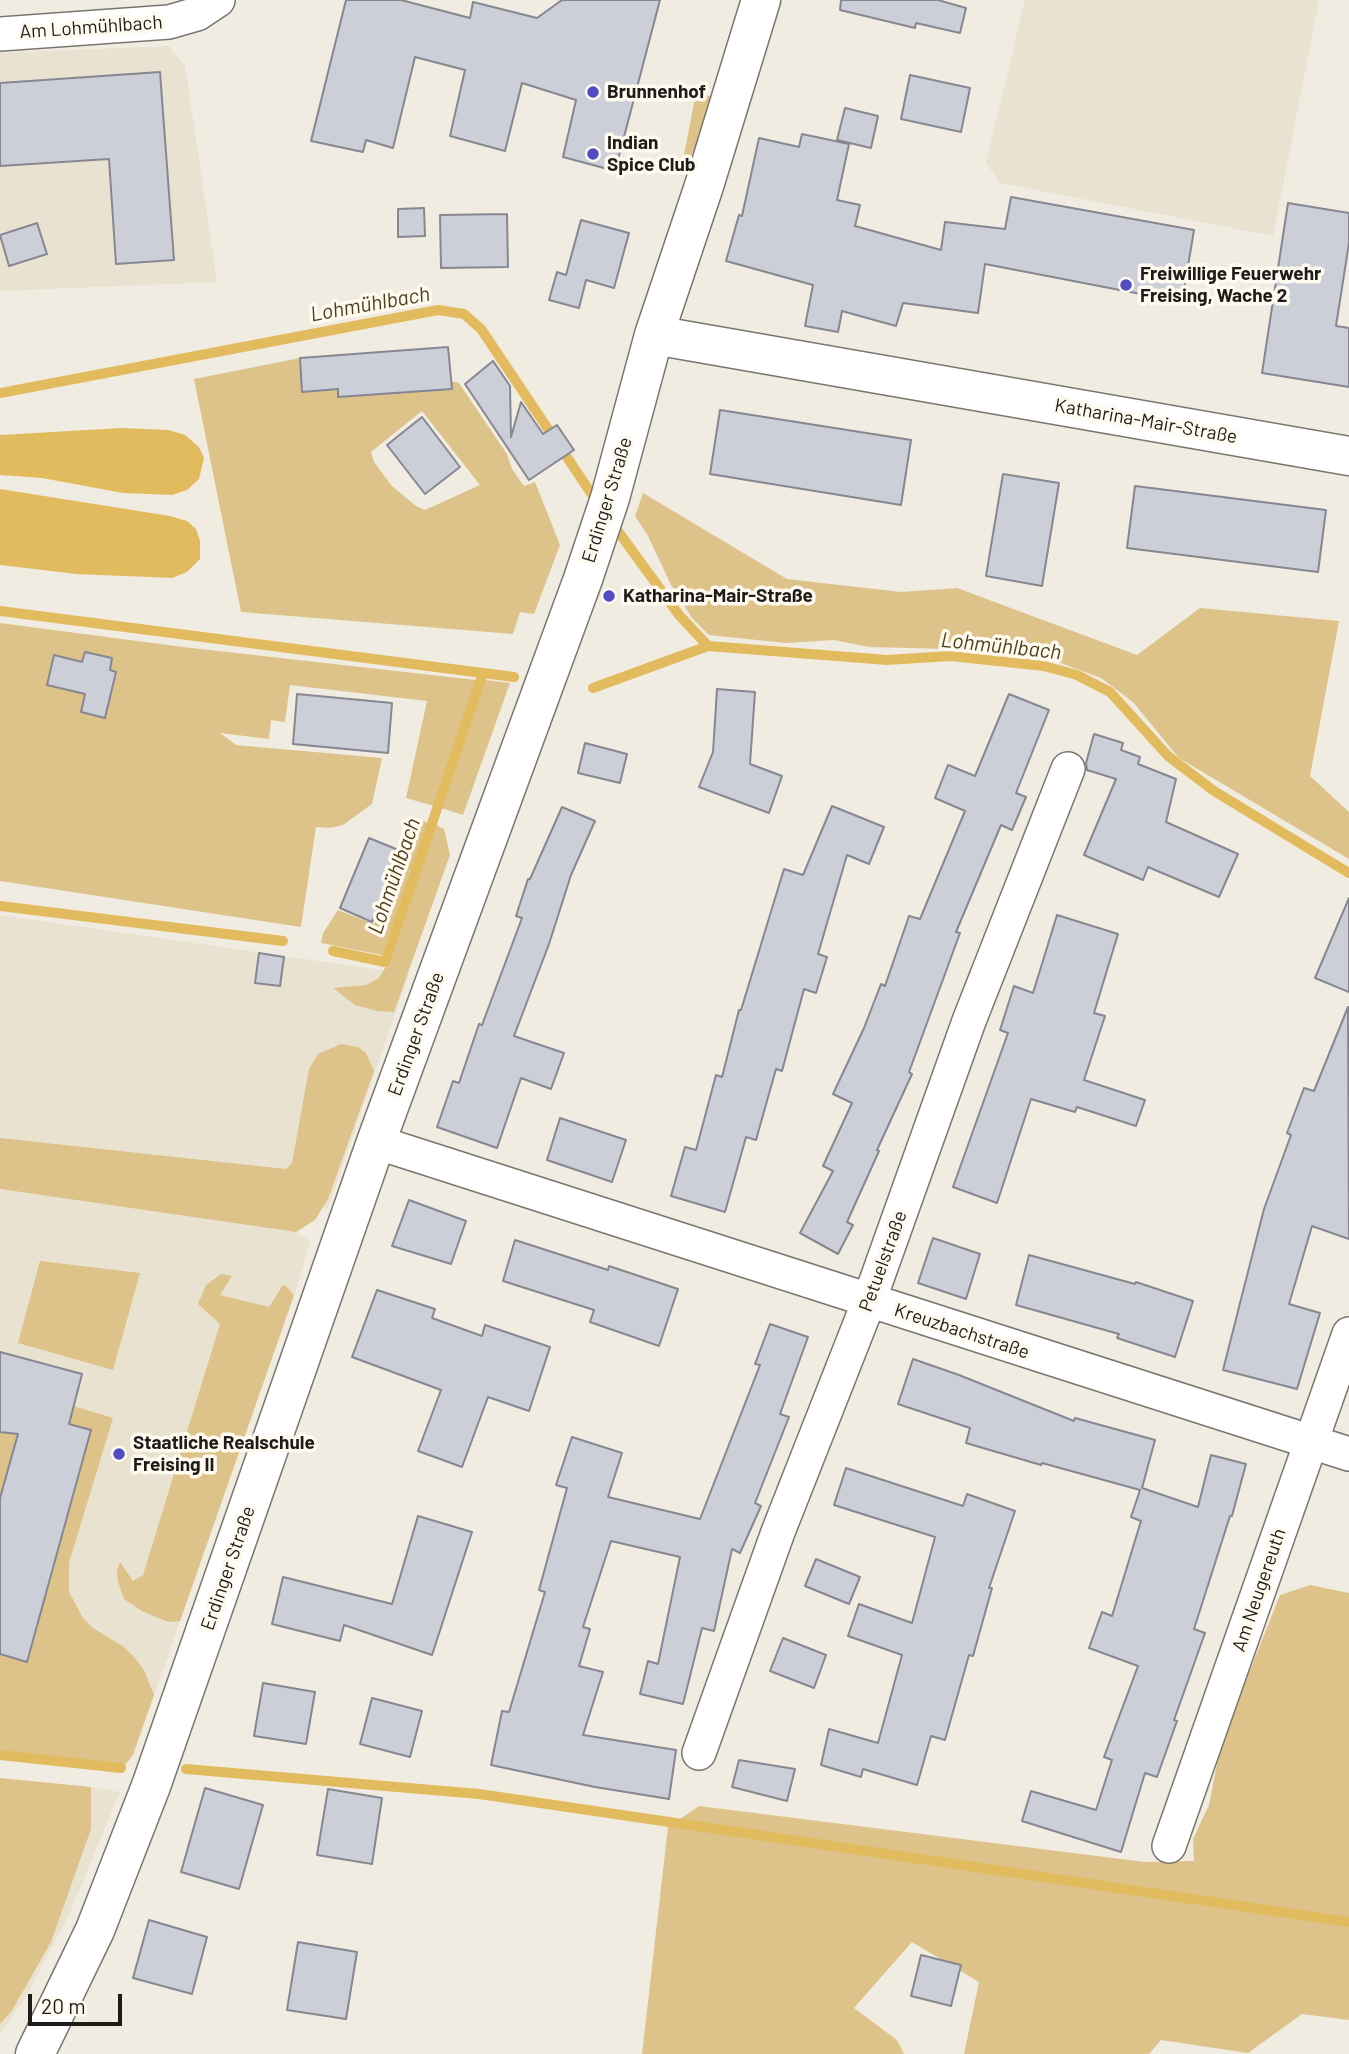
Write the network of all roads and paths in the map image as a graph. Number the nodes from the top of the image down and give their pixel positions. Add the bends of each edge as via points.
1 (218, 0) edge
2 (761, 0) edge
3 (0, 34) edge
4 (654, 335) junction
5 (1349, 456) edge
6 (1068, 769) dead end
7 (376, 1142) junction
8 (869, 1301) junction
9 (1349, 1334) edge
10 (1309, 1441) junction
11 (1349, 1454) edge
12 (699, 1753) dead end
13 (1169, 1846) dead end
14 (35, 2054) edge

1 - 3 street, Am Lohmühlbach via 197,14 169,22
2 - 4 street, Erdinger Straße
4 - 5 street, Katharina-Mair-Straße
4 - 7 street, Erdinger Straße via 594,545
6 - 8 street, Petuelstraße via 963,1039
7 - 8 street, Kreuzbachstraße
7 - 14 street, Erdinger Straße via 151,1786 95,1930
8 - 10 street, Kreuzbachstraße
8 - 12 street, Petuelstraße via 778,1532
9 - 10 street, Am Neugereuth
10 - 11 street, Kreuzbachstraße
10 - 13 street, Am Neugereuth

